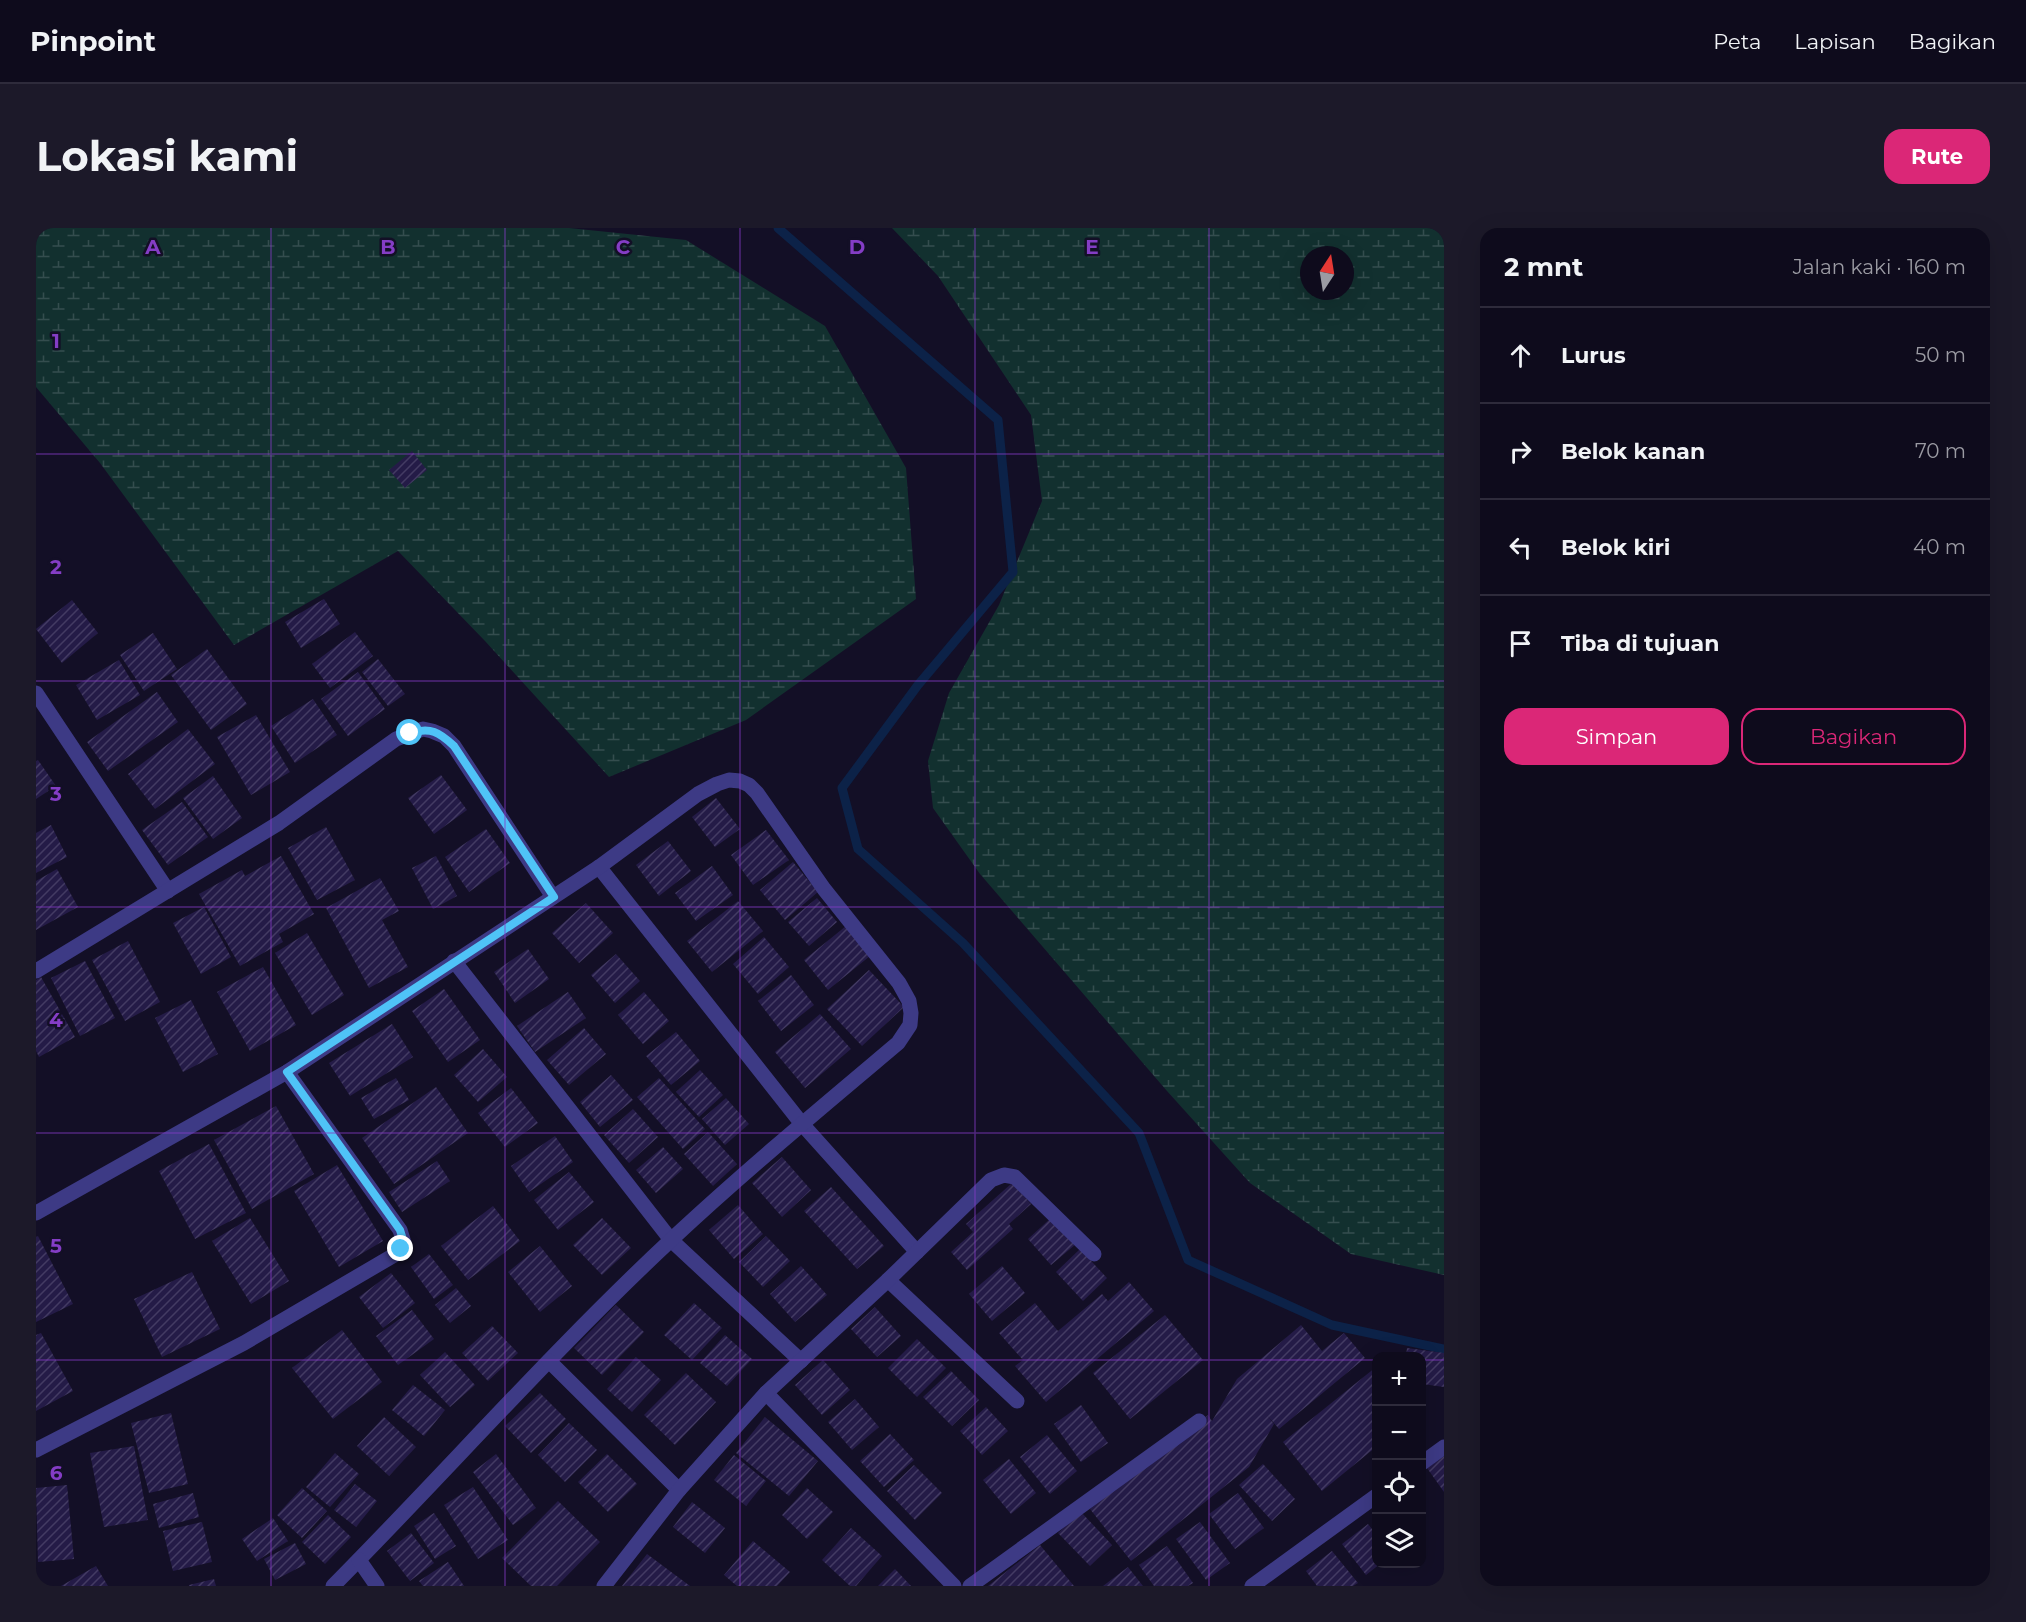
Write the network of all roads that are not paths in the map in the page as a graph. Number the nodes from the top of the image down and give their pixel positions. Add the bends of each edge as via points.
1 (36, 693) edge
2 (41, 710) edge
3 (599, 867) junction
4 (168, 891) junction
5 (554, 897) junction
6 (454, 961) junction
7 (36, 971) edge
8 (287, 1072) junction
9 (801, 1124) junction
10 (36, 1213) edge
11 (671, 1240) junction
12 (917, 1252) junction
13 (1094, 1254) dead end
14 (888, 1280) junction
15 (549, 1361) junction
16 (801, 1361) junction
17 (766, 1393) junction
18 (1017, 1401) dead end
19 (1199, 1421) dead end
20 (1444, 1447) edge
21 (36, 1450) edge
22 (1426, 1460) edge
23 (679, 1490) junction
24 (1372, 1500) edge
25 (359, 1560) junction
26 (333, 1586) edge
27 (377, 1586) edge
28 (604, 1586) edge
29 (954, 1586) edge
30 (970, 1586) edge
31 (1252, 1586) edge

1 - 2 street
2 - 4 street
3 - 5 street
3 - 9 street
3 - 9 street via 717,783 740,781 757,793 824,889 899,983 911,1012 910,1025 898,1043
4 - 5 street via 279,823 396,740 423,729 444,736 454,746
4 - 7 street
5 - 6 street
6 - 8 street
6 - 11 street
8 - 10 street
8 - 21 street via 400,1230 404,1243 401,1249 244,1343
9 - 11 street
9 - 12 street
11 - 15 street
11 - 16 street
12 - 13 street via 985,1185 1004,1175 1015,1177
12 - 14 street
14 - 16 street
14 - 18 street
15 - 23 street
15 - 25 street
16 - 17 street
17 - 23 street
17 - 29 street
19 - 30 street
20 - 22 street
23 - 28 street
24 - 31 street
25 - 26 street
25 - 27 street

